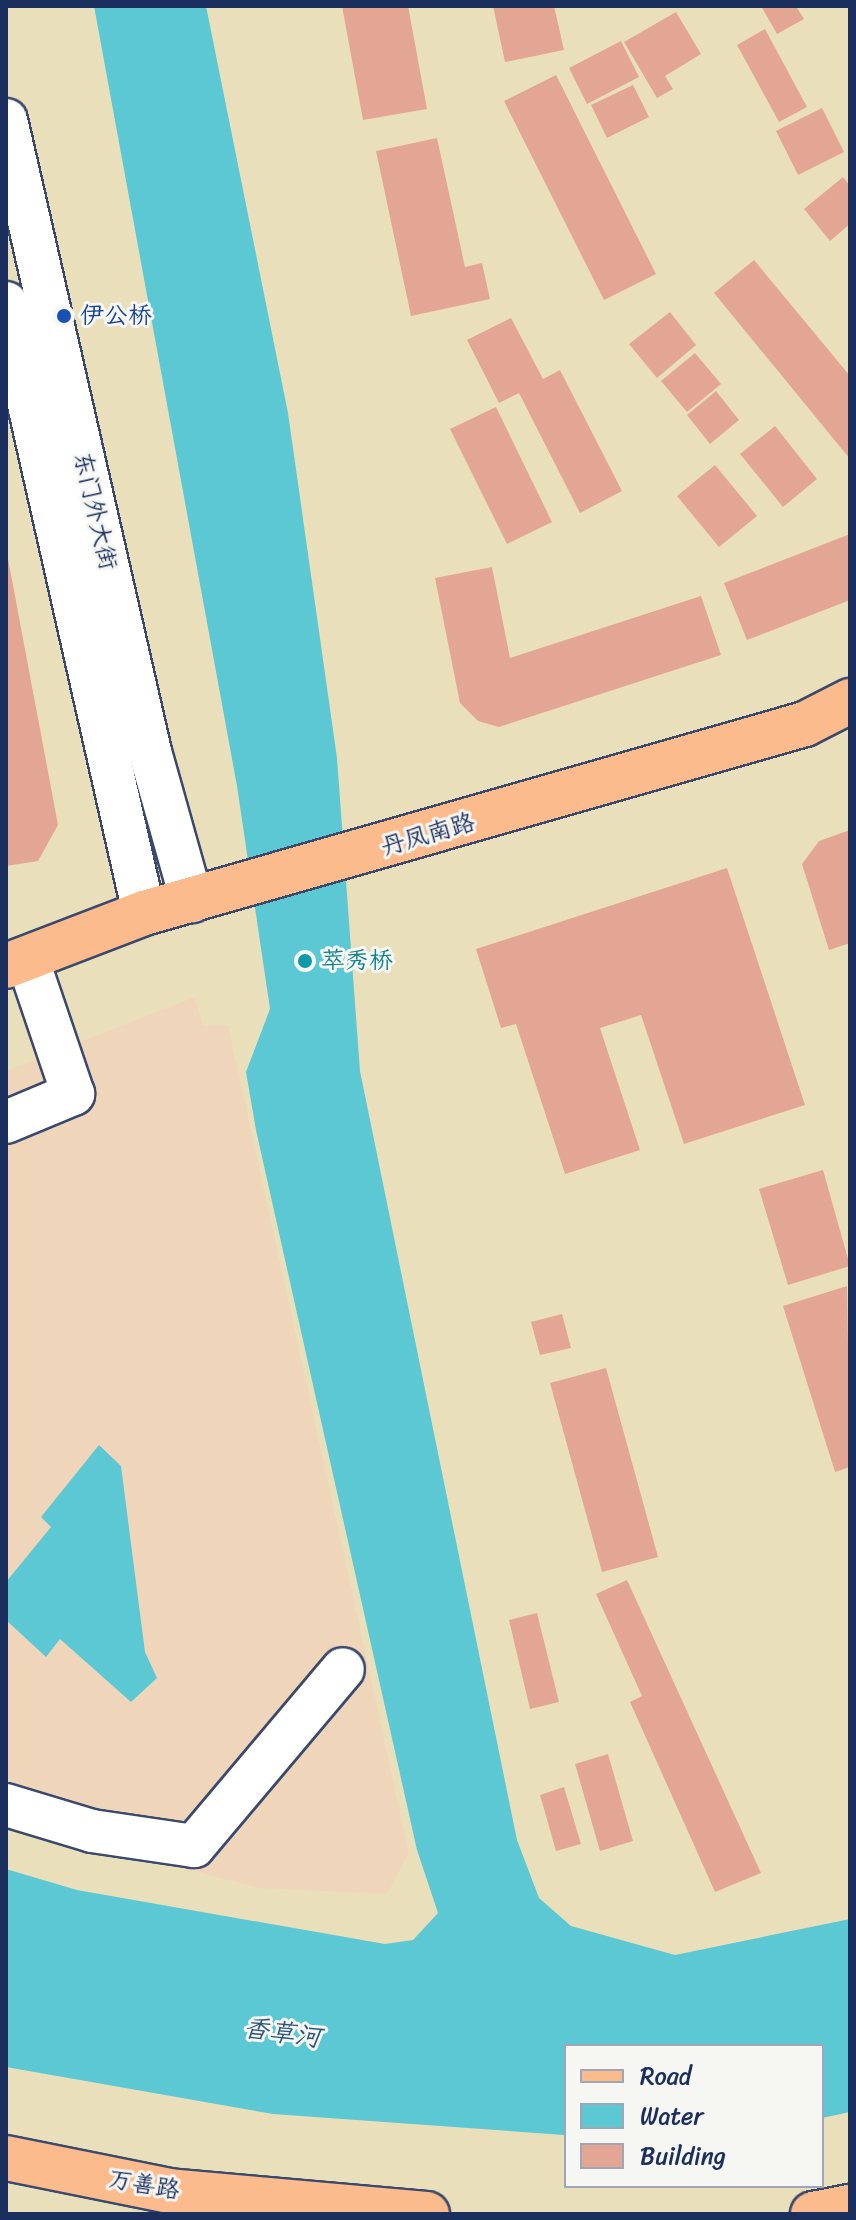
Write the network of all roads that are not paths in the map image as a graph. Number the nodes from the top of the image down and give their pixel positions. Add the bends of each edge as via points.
1 (6, 120) edge
2 (6, 303) edge
3 (850, 701) edge
4 (192, 901) junction
5 (144, 913) junction
6 (17, 962) edge
7 (6, 1122) edge
8 (343, 1669) dead end
9 (6, 1805) edge
10 (6, 2158) edge
11 (850, 2207) edge
12 (427, 2214) edge
13 (813, 2214) edge

1 - 4 street, 东门外大街 via 150,752
2 - 5 street, 东门外大街
3 - 4 main road, 丹凤南路 via 805,724
4 - 5 main road, 丹凤南路
5 - 6 main road, 丹凤南路
6 - 7 street via 73,1094
8 - 9 street via 194,1846 92,1831
10 - 12 main road, 万善路 via 169,2191
11 - 13 main road

